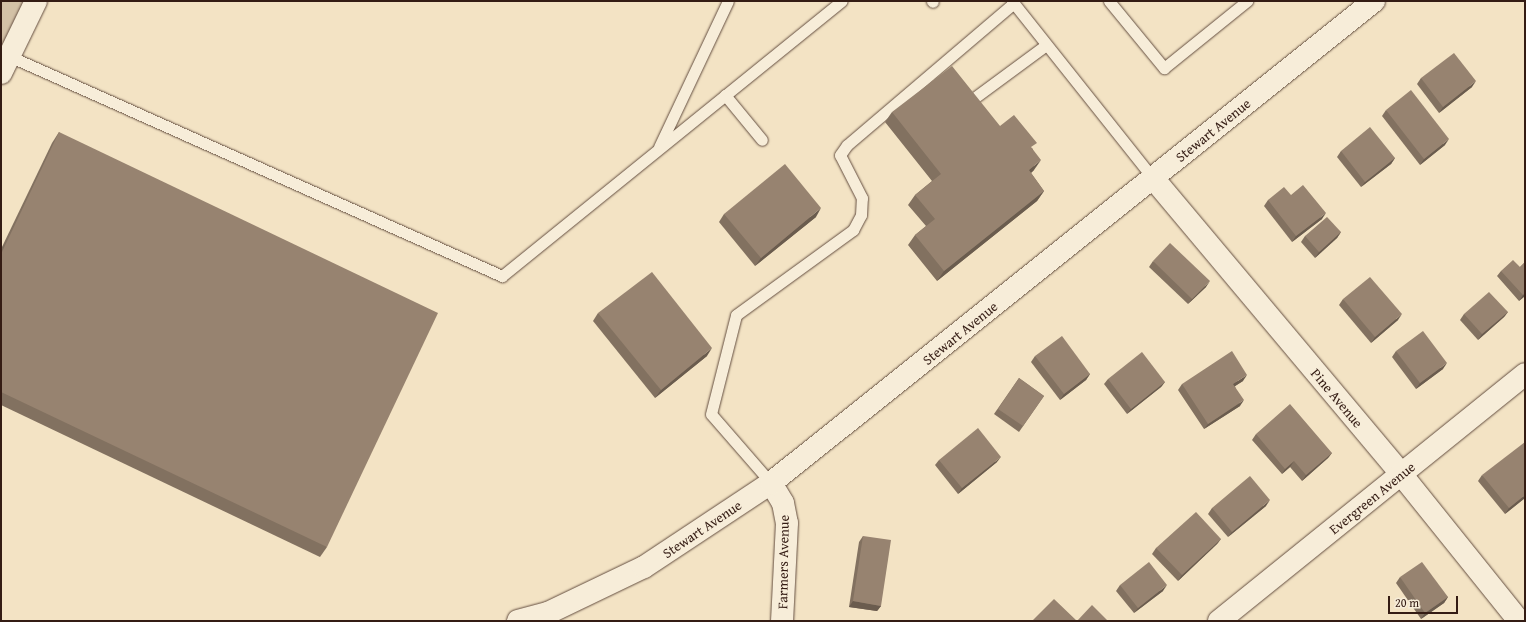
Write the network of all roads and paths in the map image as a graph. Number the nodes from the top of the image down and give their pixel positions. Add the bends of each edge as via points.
1 (36, 1) edge
2 (728, 1) edge
3 (842, 1) edge
4 (1109, 1) edge
5 (1247, 1) edge
6 (1374, 1) edge
7 (1013, 2) edge
8 (1046, 45) junction
9 (5, 65) edge
10 (725, 95) junction
11 (966, 104) edge
12 (762, 140) dead end
13 (657, 151) junction
14 (1153, 178) junction
15 (1525, 374) edge
16 (1401, 474) junction
17 (771, 483) junction
18 (518, 621) edge
19 (782, 621) edge
20 (1218, 621) edge
21 (1519, 621) edge

1 - 9 street
2 - 13 lane
3 - 10 lane
4 - 5 lane via 1164,68
6 - 14 street, Stewart Avenue
7 - 8 lane
7 - 17 lane via 847,145 840,156 862,198 862,215 853,230 736,315 711,414
8 - 11 lane
8 - 14 lane
9 - 13 lane via 502,276
10 - 12 lane
10 - 13 lane
14 - 16 street, Pine Avenue
14 - 17 street, Stewart Avenue
15 - 16 street, Evergreen Avenue
16 - 20 street, Evergreen Avenue
16 - 21 street, Pine Avenue
17 - 18 street, Stewart Avenue via 644,567 548,613
17 - 19 street, Farmers Avenue via 784,502 787,523

